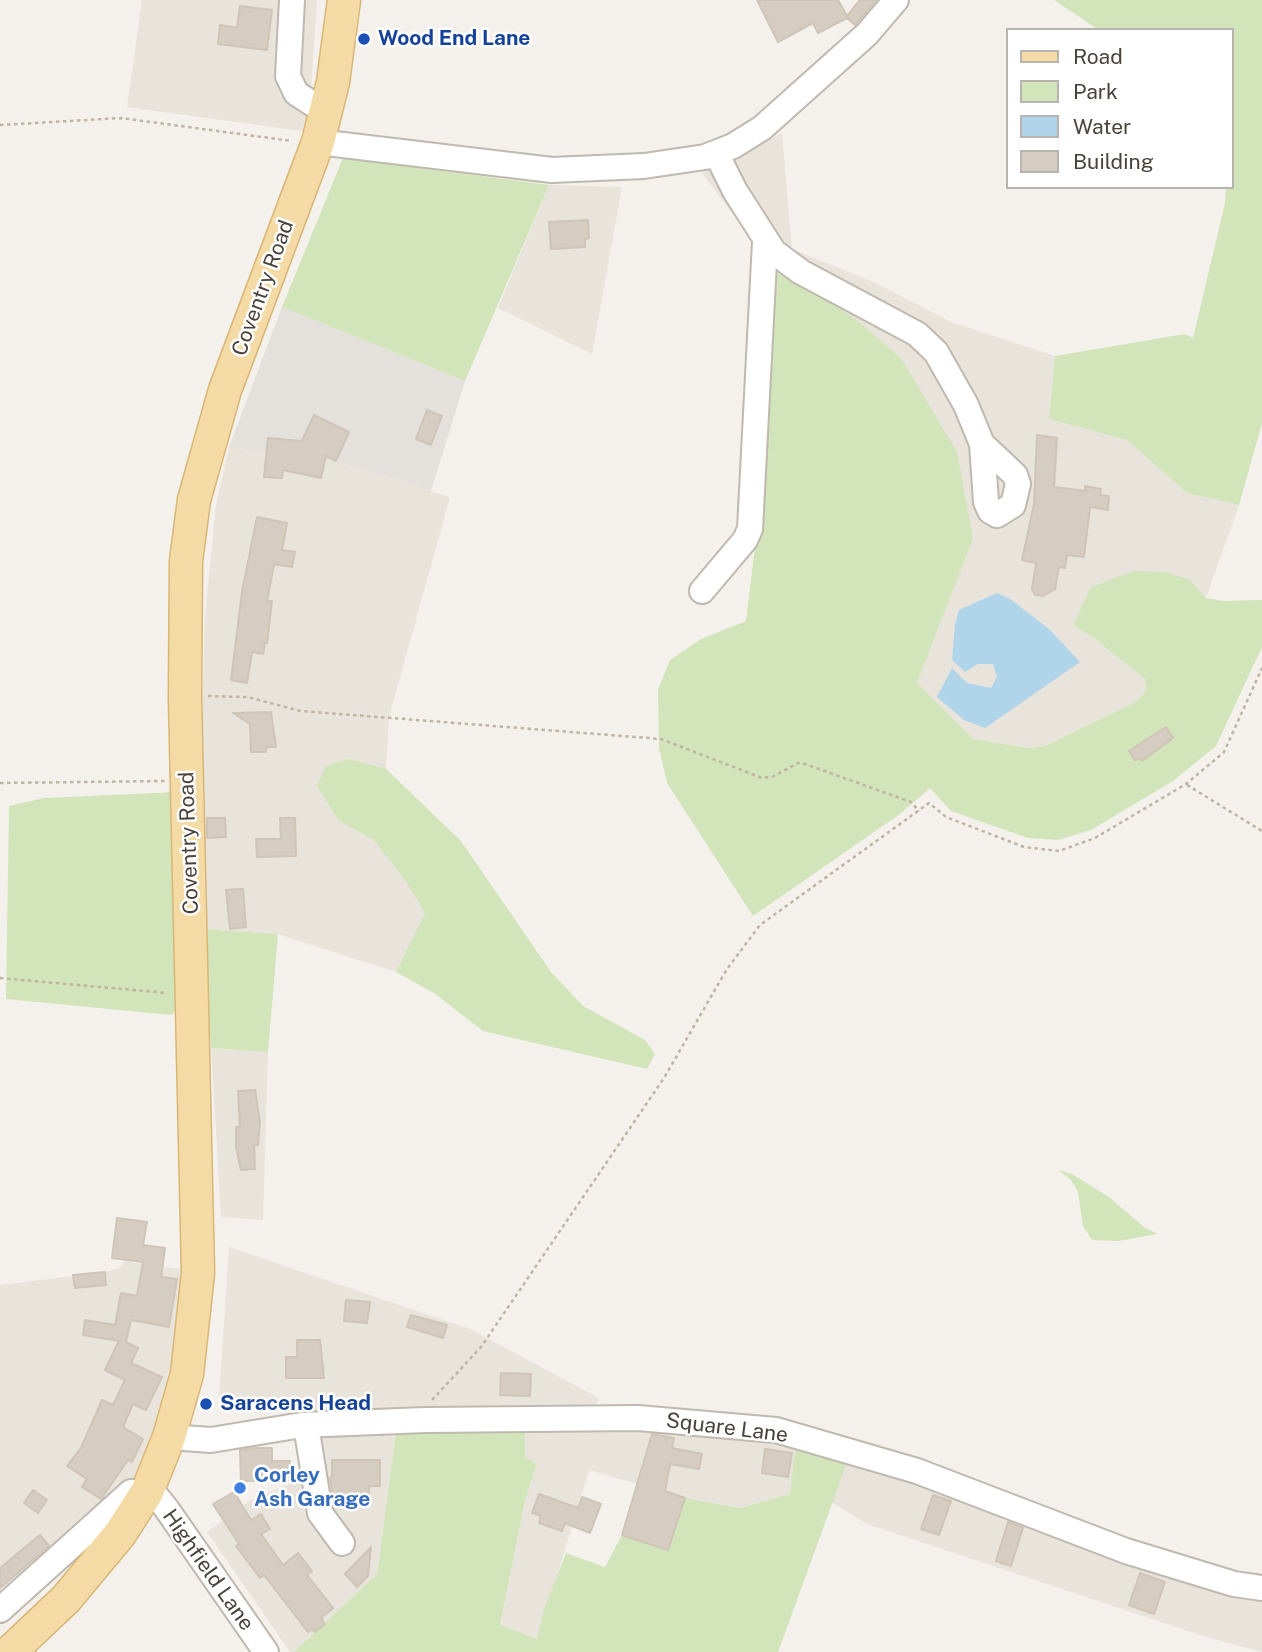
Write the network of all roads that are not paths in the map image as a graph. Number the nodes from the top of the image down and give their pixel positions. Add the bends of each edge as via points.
1 (292, 0) edge
2 (344, 0) edge
3 (896, 0) edge
4 (319, 134) junction
5 (716, 153) junction
6 (765, 242) junction
7 (982, 444) dead end
8 (702, 591) dead end
9 (306, 1425) junction
10 (169, 1437) junction
11 (146, 1492) junction
12 (342, 1543) dead end
13 (1262, 1588) edge
14 (0, 1610) edge
15 (10, 1652) edge
16 (266, 1652) edge

1 - 4 street via 288,76
2 - 4 main road, Coventry Road
3 - 5 street via 867,34 762,128
4 - 5 street via 552,170 643,166
4 - 10 main road, Coventry Road via 225,390 194,500 186,561 198,1273 187,1374
5 - 6 street
6 - 7 street via 801,272 927,342 946,367
6 - 8 street via 750,529
9 - 10 street, Square Lane via 211,1440
9 - 12 street via 320,1513
9 - 13 street, Square Lane via 638,1418 776,1430 917,1471 1126,1551
10 - 11 main road, Coventry Road
11 - 14 street via 131,1492
11 - 15 main road, Coventry Road via 96,1566
11 - 16 street, Highfield Lane via 166,1508

